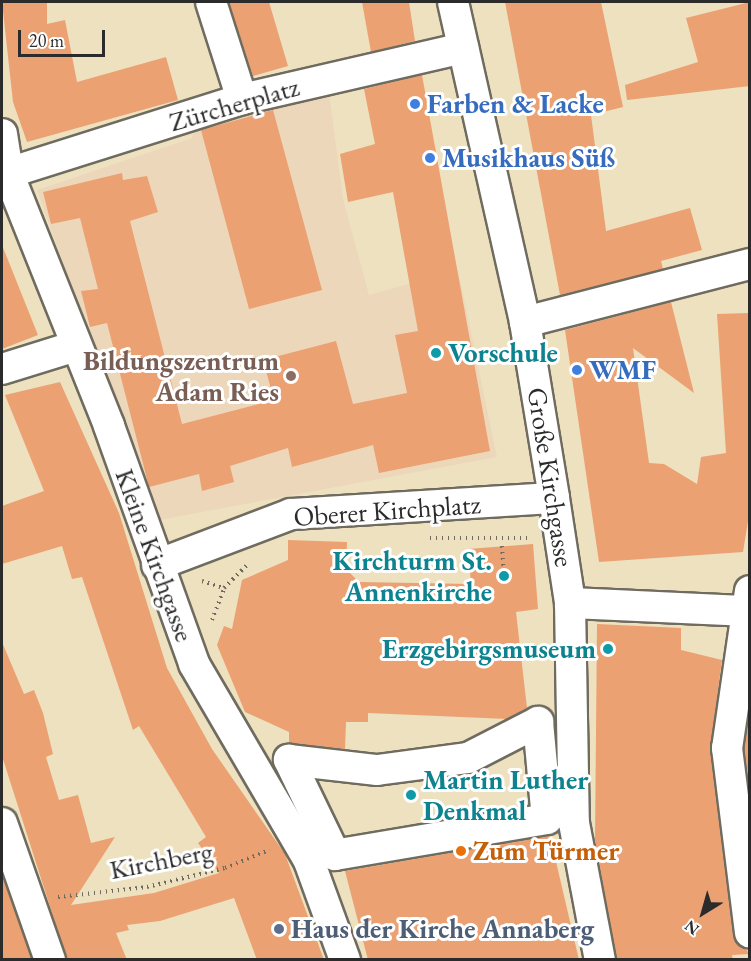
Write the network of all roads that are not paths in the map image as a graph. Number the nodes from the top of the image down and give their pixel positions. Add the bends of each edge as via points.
1 (211, 2) edge
2 (453, 2) edge
3 (463, 48) junction
4 (242, 99) junction
5 (2, 134) edge
6 (8, 173) junction
7 (750, 264) edge
8 (525, 322) junction
9 (76, 346) junction
10 (2, 369) edge
11 (554, 498) junction
12 (157, 565) junction
13 (570, 603) junction
14 (747, 611) edge
15 (547, 819) joint
16 (2, 822) edge
17 (15, 898) edge
18 (750, 933) edge
19 (50, 960) edge
20 (345, 960) edge
21 (600, 960) edge

1 - 4 street
2 - 3 street, Große Kirchgasse
3 - 4 street, Zürcherplatz
3 - 8 street, Große Kirchgasse
4 - 6 street, Zürcherplatz
5 - 6 street, Kleine Kirchgasse
6 - 9 street, Kleine Kirchgasse
7 - 8 street
8 - 11 street, Große Kirchgasse
9 - 10 street
9 - 12 street, Kleine Kirchgasse
11 - 12 street, Oberer Kirchplatz via 291,514
11 - 13 street, Große Kirchgasse
12 - 20 street, Kleine Kirchgasse via 194,664 295,835
13 - 14 street
13 - 21 street, Große Kirchgasse via 574,823
14 - 18 street via 727,748
15 - 15 street via 538,722 468,758 377,770 289,760 335,855
16 - 17 street
17 - 19 street

